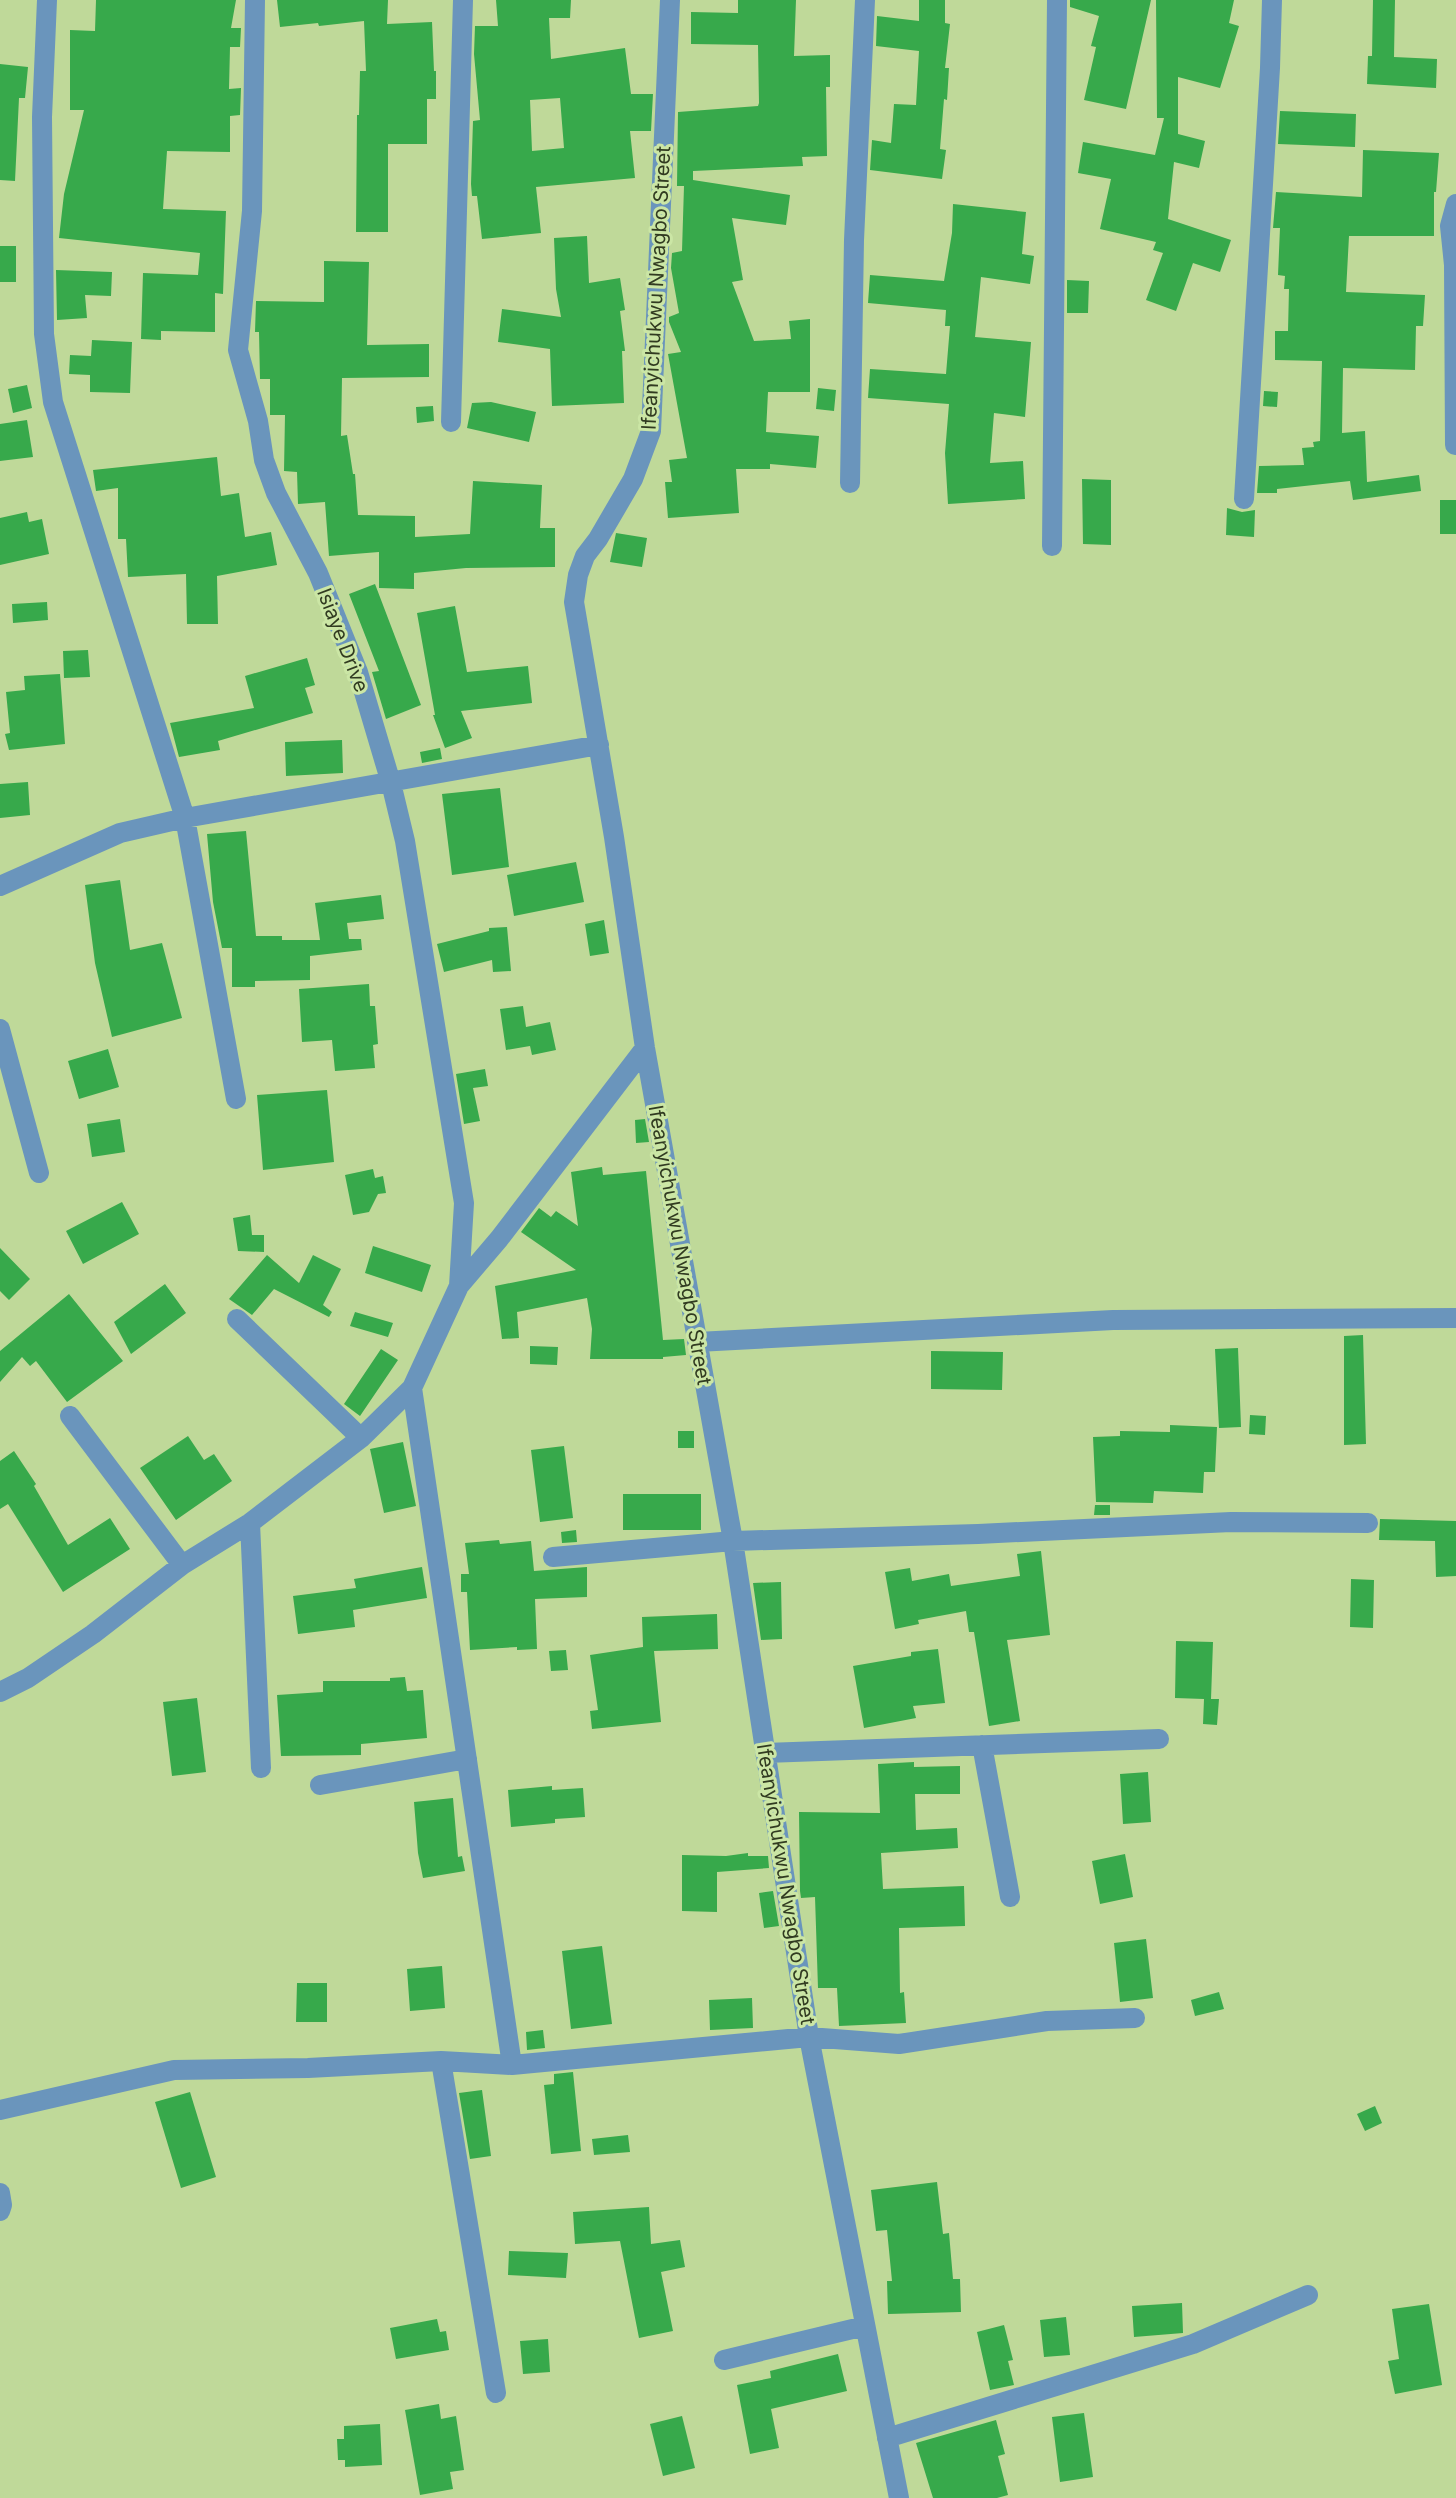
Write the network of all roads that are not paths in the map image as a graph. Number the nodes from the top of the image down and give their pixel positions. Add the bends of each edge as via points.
1 (47, 0) edge
2 (255, 0) edge
3 (463, 0) edge
4 (670, 0) edge
5 (865, 0) edge
6 (1057, 0) edge
7 (1272, 0) edge
8 (1456, 204) edge
9 (451, 422) dead end
10 (1455, 445) edge
11 (850, 483) dead end
12 (1244, 499) dead end
13 (1052, 546) dead end
14 (599, 745) junction
15 (391, 783) junction
16 (185, 818) junction
17 (0, 886) edge
18 (0, 1029) edge
19 (645, 1048) junction
20 (236, 1099) dead end
21 (39, 1173) dead end
22 (459, 1286) junction
23 (1456, 1318) edge
24 (237, 1319) dead end
25 (697, 1342) junction
26 (412, 1388) junction
27 (70, 1416) dead end
28 (361, 1438) junction
29 (250, 1523) junction
30 (1368, 1523) dead end
31 (733, 1541) junction
32 (553, 1557) dead end
33 (182, 1565) junction
34 (0, 1692) edge
35 (1159, 1739) dead end
36 (982, 1745) junction
37 (765, 1753) junction
38 (467, 1759) junction
39 (261, 1768) dead end
40 (320, 1785) dead end
41 (1010, 1897) dead end
42 (1135, 2018) dead end
43 (809, 2037) junction
44 (441, 2061) junction
45 (512, 2065) junction
46 (0, 2110) edge
47 (0, 2193) edge
48 (0, 2211) edge
49 (1308, 2295) dead end
50 (865, 2326) junction
51 (724, 2360) dead end
52 (496, 2393) dead end
53 (887, 2438) junction
54 (899, 2498) edge

1 - 16 street via 44,334 53,402
2 - 15 street, Isiaye Drive via 252,211 238,350 264,460 358,672
3 - 9 street
4 - 14 street, Ifeanyichukwu Nwagbo Street via 651,431 633,479 585,556 574,602
5 - 11 street
6 - 13 street
7 - 12 street
8 - 10 street via 1450,226
14 - 15 street
14 - 19 street, Ifeanyichukwu Nwagbo Street
15 - 16 street
15 - 22 street, Isiaye Drive via 464,1203
16 - 17 street via 120,833
16 - 20 street
18 - 21 street
19 - 22 street
19 - 25 street, Ifeanyichukwu Nwagbo Street
22 - 26 street
23 - 25 street via 1113,1320
24 - 28 street
25 - 31 street, Ifeanyichukwu Nwagbo Street
26 - 28 street
26 - 38 street
27 - 33 street
28 - 29 street
29 - 33 street
29 - 39 street
30 - 31 street via 1231,1522
31 - 32 street
31 - 37 street, Ifeanyichukwu Nwagbo Street
33 - 34 street via 93,1634
35 - 36 street
36 - 37 street
36 - 41 street
37 - 43 street, Ifeanyichukwu Nwagbo Street
38 - 40 street
38 - 45 street
42 - 43 street via 1047,2021 899,2044
43 - 45 street
43 - 50 street, Ifeanyichukwu Nwagbo Street
44 - 45 street
44 - 46 street via 174,2070
44 - 52 street
47 - 48 street
49 - 53 street via 1193,2344
50 - 51 street
50 - 53 street, Ifeanyichukwu Nwagbo Street
53 - 54 street, Ifeanyichukwu Nwagbo Street

